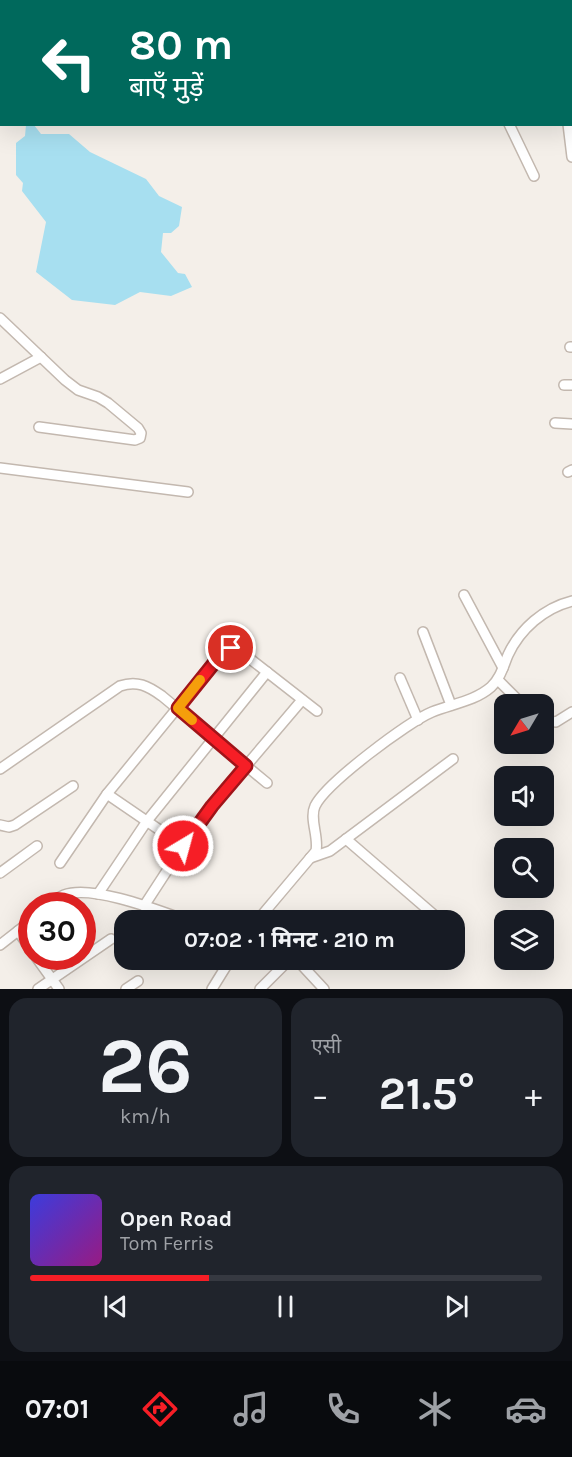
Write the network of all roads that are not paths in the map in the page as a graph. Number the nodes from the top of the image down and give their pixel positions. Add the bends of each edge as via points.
1 (510, 126) edge
2 (568, 126) edge
3 (572, 157) edge
4 (534, 176) dead end
5 (0, 318) edge
6 (42, 357) junction
7 (0, 380) edge
8 (555, 423) dead end
9 (572, 424) edge
10 (39, 427) dead end
11 (0, 468) edge
12 (188, 492) dead end
13 (464, 595) dead end
14 (572, 601) edge
15 (423, 632) dead end
16 (503, 668) junction
17 (267, 672) junction
18 (400, 678) dead end
19 (498, 680) junction
20 (512, 694) edge
21 (302, 700) junction
22 (452, 705) junction
23 (178, 708) junction
24 (317, 711) dead end
25 (572, 712) edge
26 (418, 720) junction
27 (554, 722) edge
28 (213, 738) junction
29 (453, 759) dead end
30 (246, 766) junction
31 (0, 770) edge
32 (267, 783) dead end
33 (73, 786) dead end
34 (106, 794) junction
35 (147, 821) junction
36 (0, 825) edge
37 (346, 839) junction
38 (37, 846) dead end
39 (183, 846) junction
40 (310, 858) junction
41 (60, 863) dead end
42 (0, 873) edge
43 (98, 894) joint
44 (144, 906) junction
45 (156, 910) edge
46 (266, 910) edge
47 (428, 910) edge
48 (18, 931) edge
49 (111, 939) dead end
50 (0, 945) edge
51 (45, 970) edge
52 (224, 970) edge
53 (279, 970) edge
54 (306, 970) edge
55 (52, 979) junction
56 (138, 981) dead end
57 (38, 989) edge
58 (59, 989) edge
59 (126, 989) edge
60 (212, 989) edge
61 (260, 989) edge
62 (324, 989) edge

1 - 4 street
2 - 3 street
5 - 6 street
6 - 7 street
6 - 10 street via 78,390 108,403 141,433 135,440
8 - 9 street
11 - 12 street
13 - 16 street
14 - 16 street via 537,618 516,641
15 - 22 street
16 - 19 street
17 - 21 street
17 - 23 street via 231,648 223,652
17 - 28 street
18 - 26 street
19 - 20 street
19 - 22 street via 479,696
21 - 24 street
21 - 30 street
22 - 26 street
23 - 28 street
23 - 31 street via 147,685 131,682
23 - 34 street
25 - 27 street
26 - 40 street via 362,760 316,805 318,844
28 - 30 street
28 - 35 street
29 - 37 street
30 - 32 street
30 - 39 street
33 - 36 street via 15,825
34 - 35 street
34 - 41 street
35 - 39 street
35 - 43 street
37 - 40 street via 330,851
37 - 47 street
38 - 42 street
39 - 44 street
40 - 46 street
43 - 44 street
44 - 45 street
48 - 50 street
49 - 55 street
51 - 55 street
52 - 60 street
53 - 61 street
54 - 62 street
55 - 57 street
55 - 58 street
56 - 59 street

